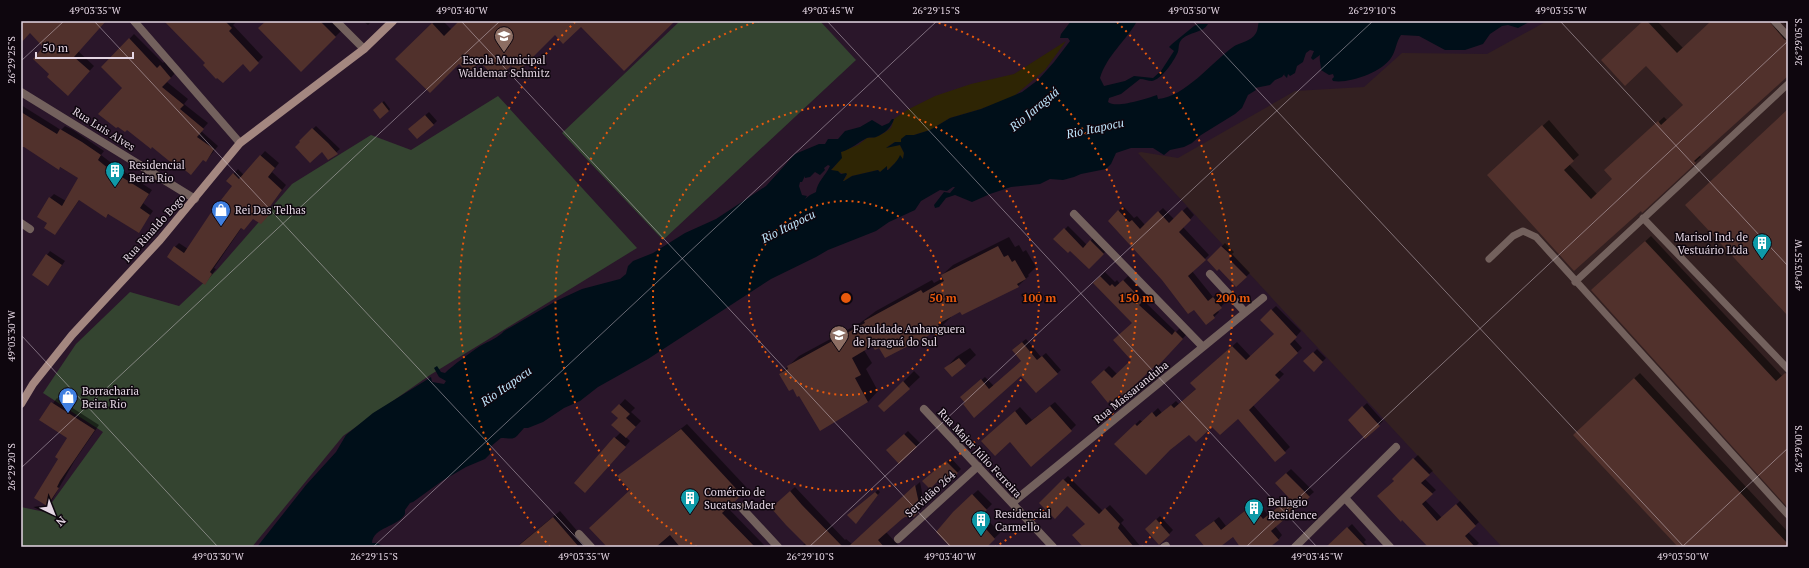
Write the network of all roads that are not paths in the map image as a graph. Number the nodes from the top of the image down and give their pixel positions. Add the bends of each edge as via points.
1 (134, 21) edge
2 (336, 21) edge
3 (393, 21) edge
4 (1774, 21) edge
5 (1788, 36) edge
6 (364, 49) junction
7 (1788, 84) edge
8 (21, 92) edge
9 (240, 143) junction
10 (195, 199) junction
11 (1074, 214) dead end
12 (1644, 218) junction
13 (21, 223) edge
14 (30, 229) dead end
15 (1489, 259) dead end
16 (1210, 274) dead end
17 (1576, 282) junction
18 (1263, 298) dead end
19 (1245, 312) junction
20 (1203, 347) junction
21 (1788, 369) edge
22 (21, 404) edge
23 (924, 409) dead end
24 (1396, 446) dead end
25 (978, 466) junction
26 (1345, 498) junction
27 (1012, 503) junction
28 (740, 506) dead end
29 (1788, 515) edge
30 (579, 534) dead end
31 (898, 539) dead end
32 (591, 547) edge
33 (778, 547) edge
34 (1053, 547) edge
35 (1295, 547) edge
36 (1390, 547) edge

1 - 9 street
2 - 6 street
3 - 6 main road, Rua Rinaldo Bogo
4 - 5 lane
6 - 9 main road, Rua Rinaldo Bogo
7 - 12 lane
8 - 10 street, Rua Luis Alves
9 - 10 main road, Rua Rinaldo Bogo
10 - 22 main road, Rua Rinaldo Bogo via 72,335 33,384
11 - 20 street
12 - 17 lane
12 - 21 lane
13 - 14 street
15 - 17 lane via 1513,236 1523,231 1536,237
16 - 19 street
17 - 29 lane
18 - 19 street, Rua Massaranduba
19 - 20 street, Rua Massaranduba
20 - 27 street, Rua Massaranduba
23 - 25 street, Rua Major Júlio Ferreira
24 - 26 street
25 - 27 street, Rua Major Júlio Ferreira
25 - 31 street, Servidão 264
26 - 35 street
26 - 36 street
27 - 34 street, Rua Major Júlio Ferreira
28 - 33 street
30 - 32 street

